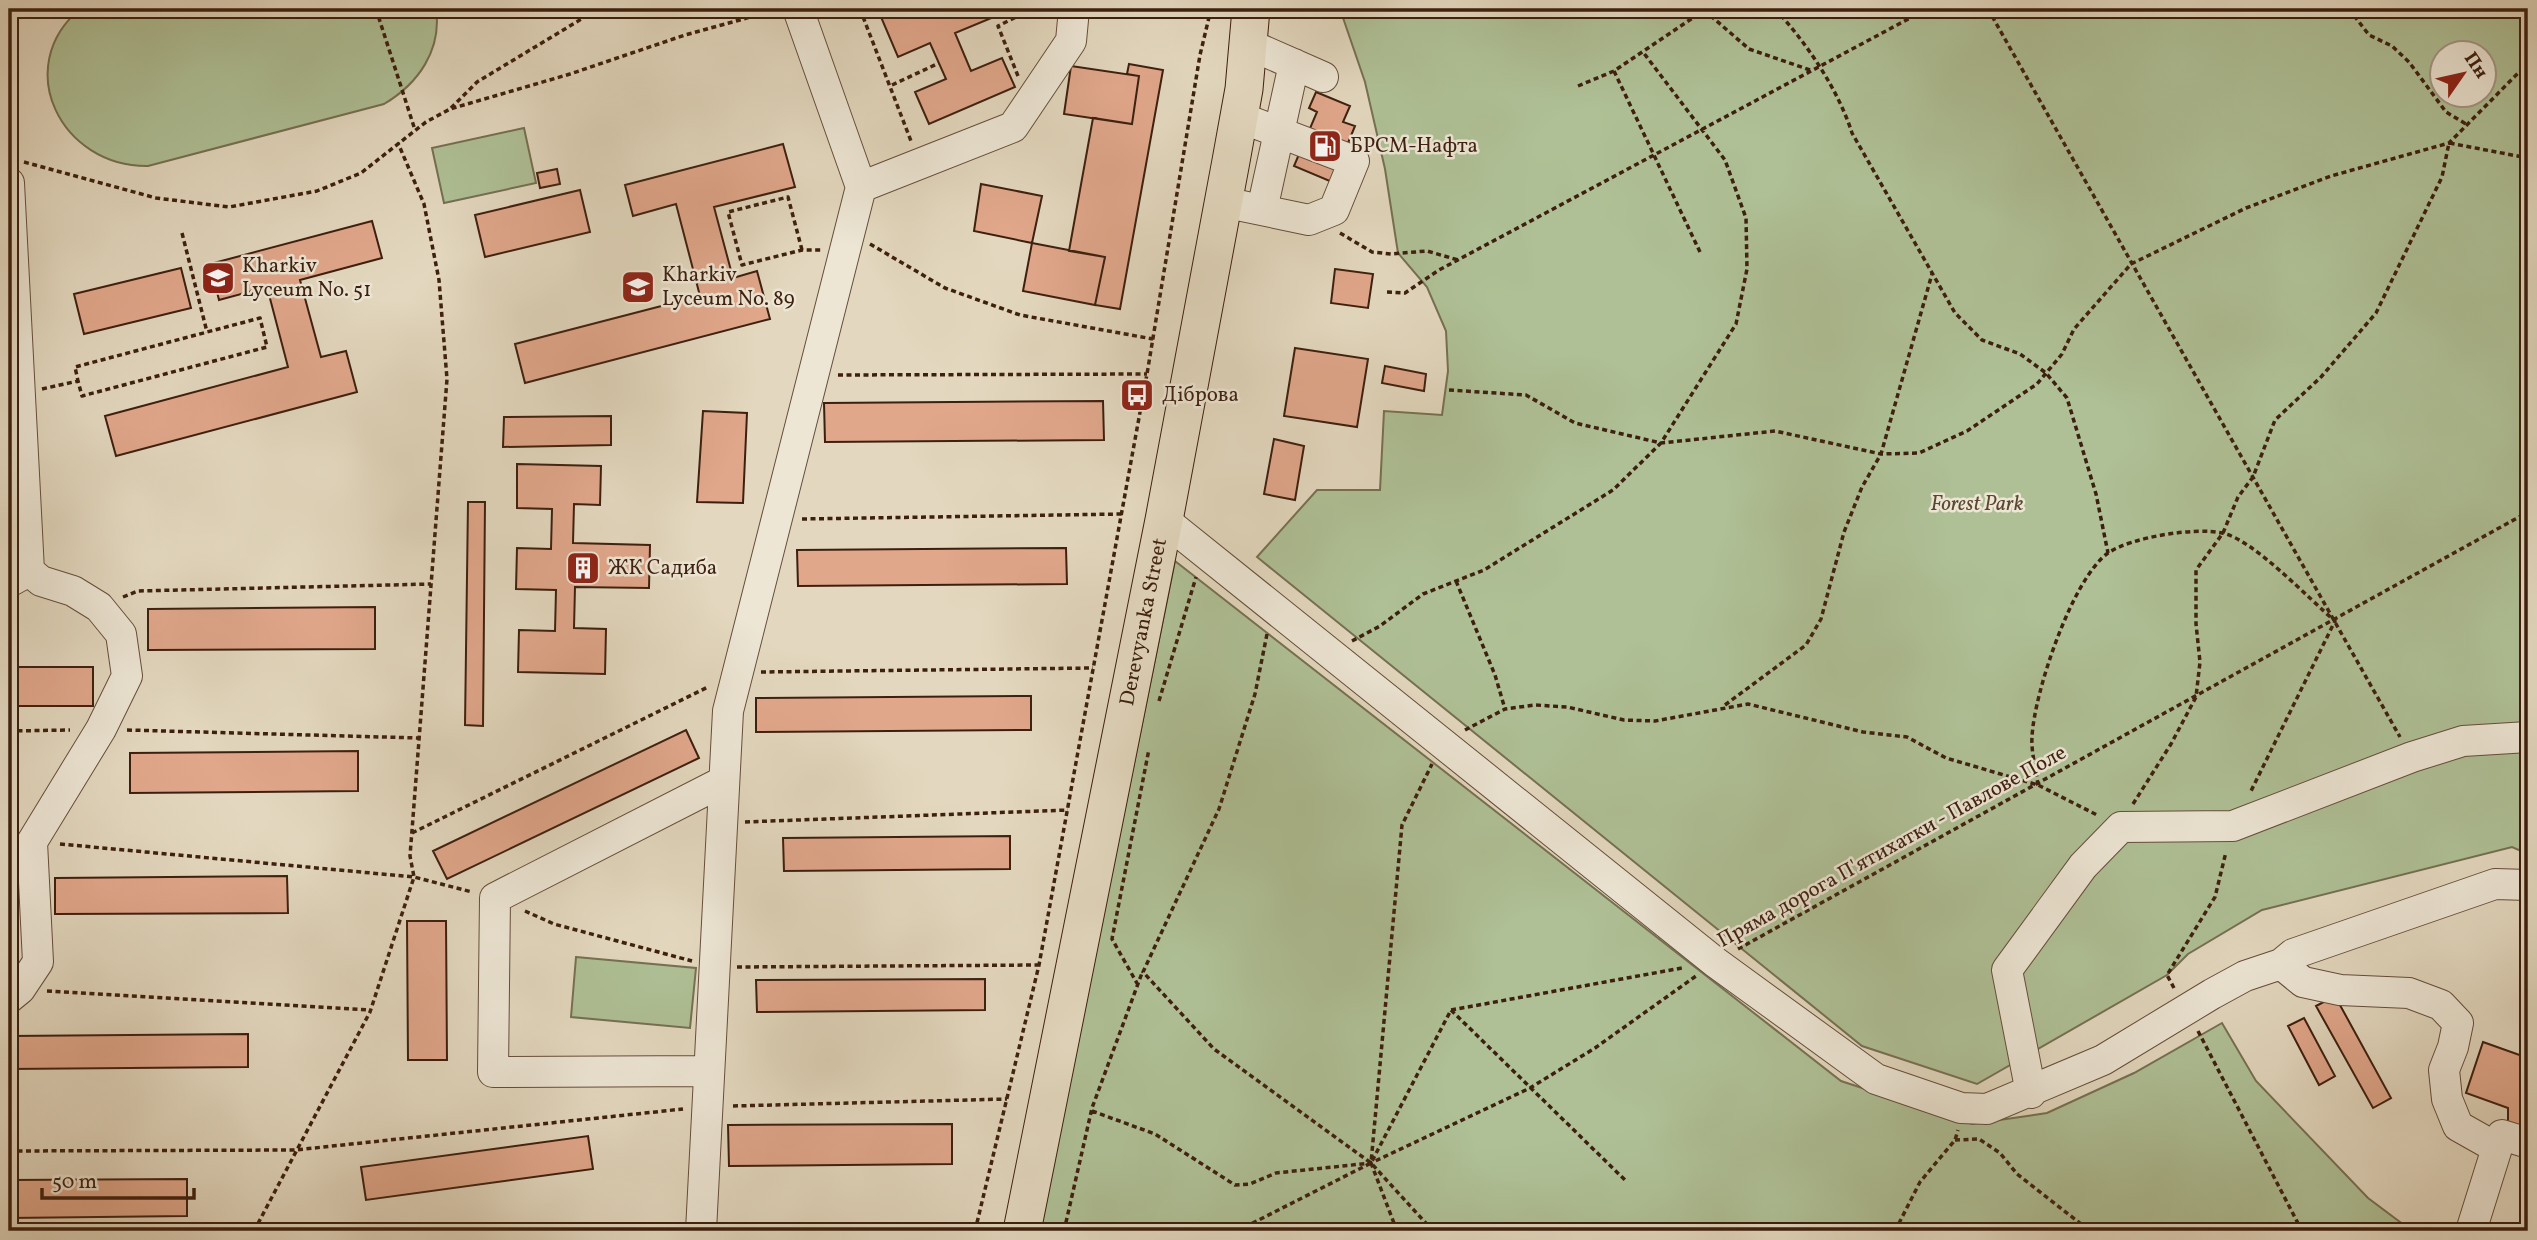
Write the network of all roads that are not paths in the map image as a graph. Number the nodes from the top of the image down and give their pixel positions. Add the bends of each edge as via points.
1 (798, 9) edge
2 (1074, 9) edge
3 (1249, 26) edge
4 (1294, 64) junction
5 (1323, 78) dead end
6 (1239, 117) junction
7 (1278, 132) junction
8 (15, 172) edge
9 (861, 187) junction
10 (1223, 202) junction
11 (1262, 210) junction
12 (1164, 520) junction
13 (19, 577) edge
14 (2528, 737) edge
15 (724, 781) junction
16 (2528, 885) edge
17 (2281, 964) junction
18 (15, 993) edge
19 (709, 1071) junction
20 (2031, 1093) junction
21 (2528, 1143) edge
22 (2497, 1149) junction
23 (701, 1231) edge
24 (1022, 1231) edge
25 (2471, 1231) edge

1 - 9 lane
2 - 9 lane via 1071,41 1013,127
3 - 4 lane
3 - 6 main road, Derevyanka Street
4 - 5 lane
4 - 7 lane
6 - 7 lane
6 - 10 main road, Derevyanka Street
7 - 11 lane
7 - 11 lane via 1354,161 1334,210 1309,220
8 - 13 lane
9 - 15 lane via 728,711
10 - 11 lane
10 - 12 main road, Derevyanka Street
12 - 20 lane via 1714,962 1876,1079 1961,1108 1987,1110
12 - 24 main road, Derevyanka Street
13 - 18 lane via 73,591 99,607 121,634 127,676 101,729 32,842 38,962
14 - 20 lane via 2463,741 2233,826 2121,827 2083,866 2007,970
15 - 19 lane
15 - 19 lane via 495,898 492,1072
16 - 17 lane via 2495,884 2293,954
17 - 20 lane via 2245,975 2103,1059
17 - 22 lane via 2303,982 2340,990 2409,993 2441,1005 2458,1023 2444,1070 2447,1099 2458,1126
19 - 23 lane
21 - 22 lane via 2502,1135
22 - 25 lane

